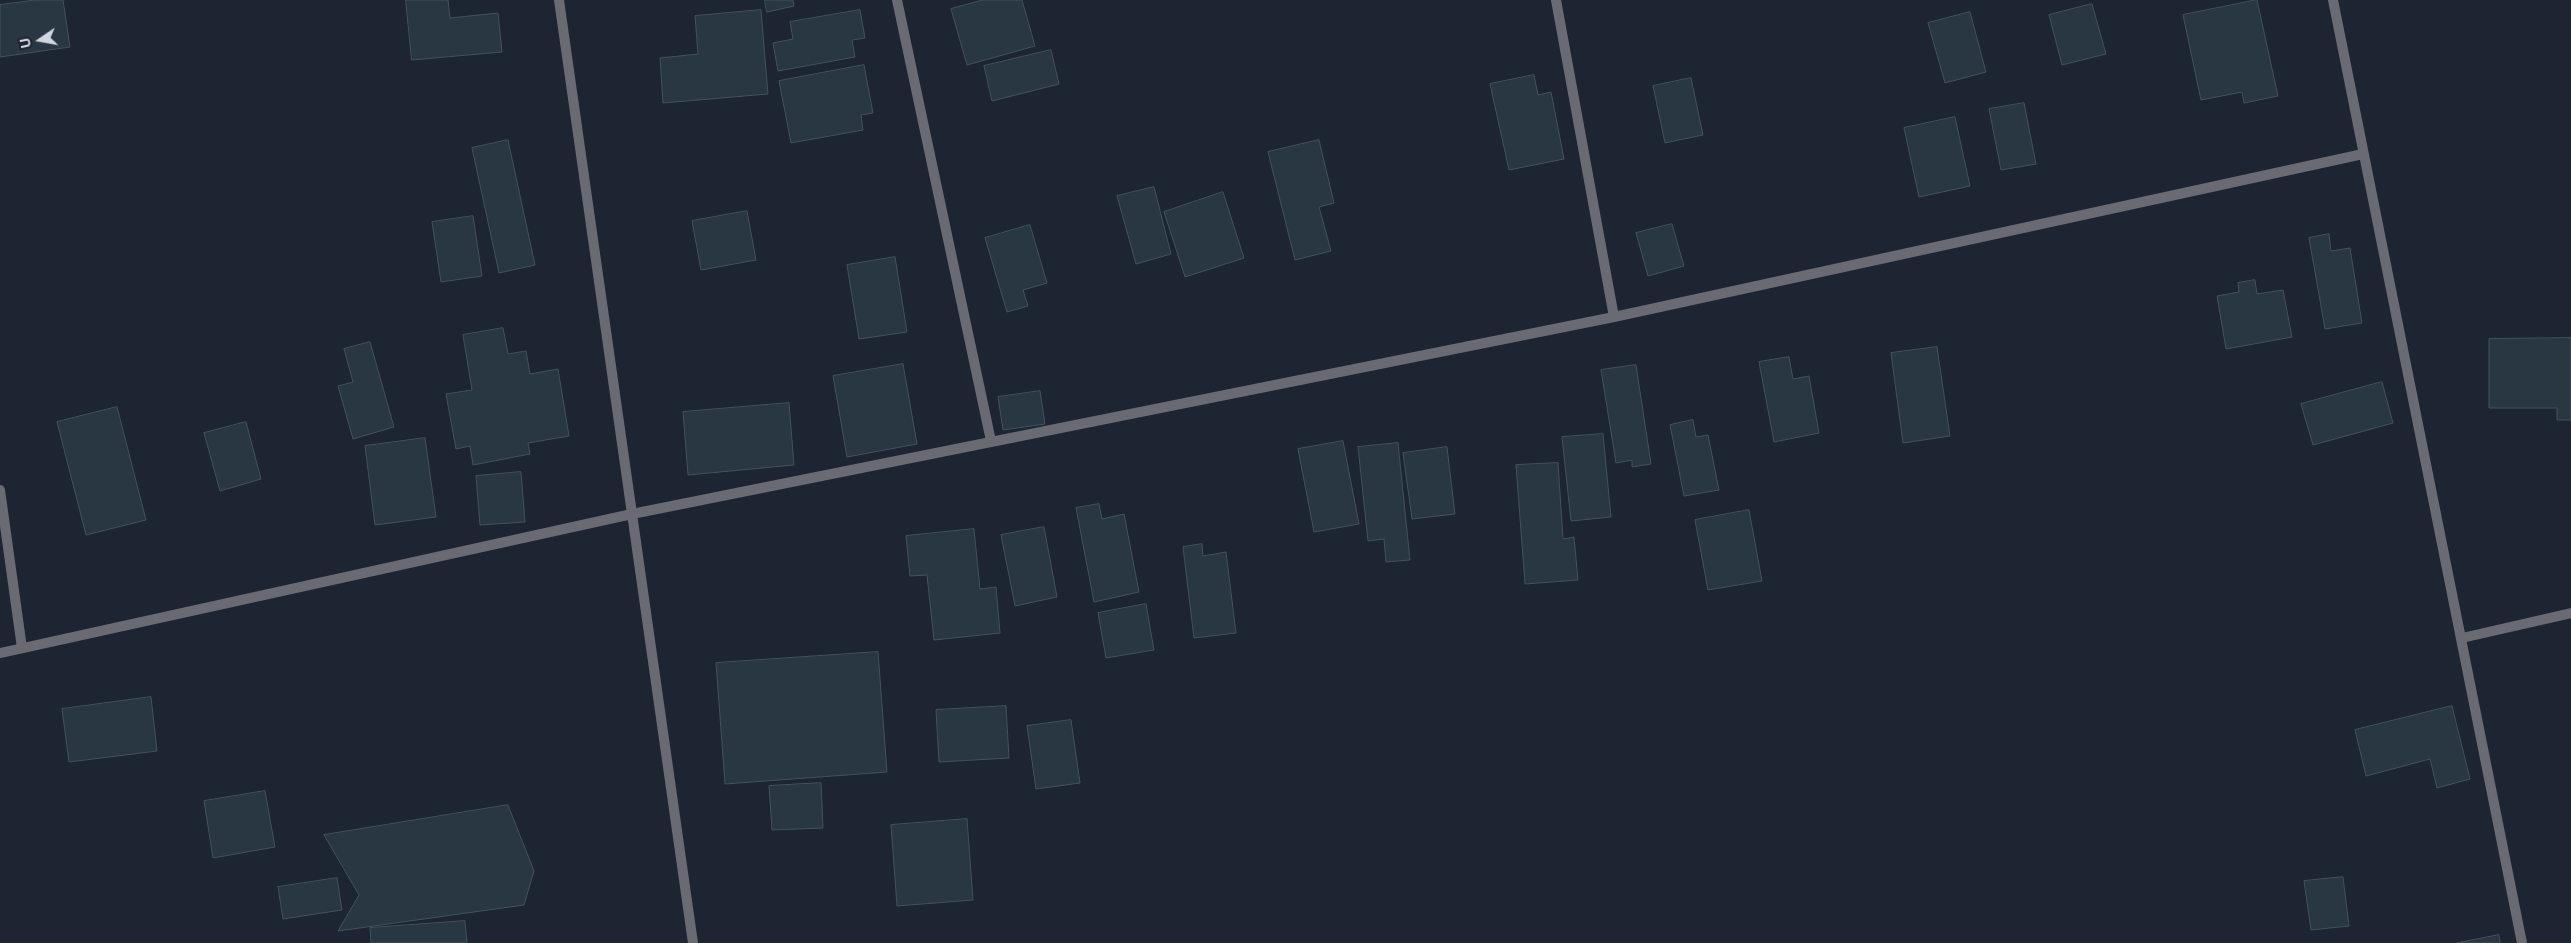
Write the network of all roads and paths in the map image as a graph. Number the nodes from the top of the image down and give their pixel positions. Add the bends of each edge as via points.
1 (560, 0) edge
2 (898, 0) edge
3 (1556, 0) edge
4 (2334, 0) edge
5 (2362, 154) junction
6 (1614, 317) junction
7 (991, 441) junction
8 (0, 490) edge
9 (632, 514) junction
10 (2571, 613) edge
11 (2462, 638) junction
12 (22, 648) junction
13 (0, 653) edge
14 (693, 943) edge
15 (2522, 943) edge

1 - 9 street
2 - 7 street
3 - 6 street
4 - 5 street
5 - 6 street
5 - 11 street
6 - 7 street
7 - 9 street
8 - 12 street
9 - 12 street
9 - 14 street
10 - 11 street
11 - 15 street
12 - 13 street

